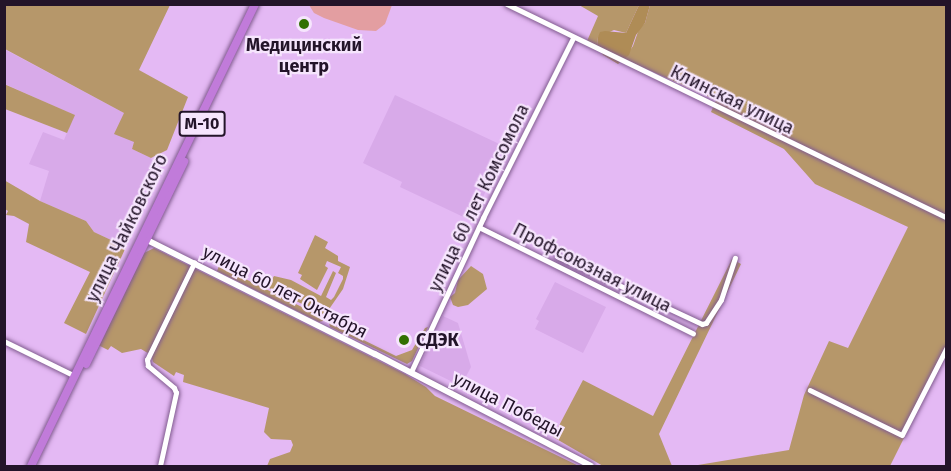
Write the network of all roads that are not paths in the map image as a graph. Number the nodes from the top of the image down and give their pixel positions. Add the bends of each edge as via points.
1 (255, 4) edge
2 (260, 4) edge
3 (507, 4) edge
4 (573, 38) junction
5 (946, 217) edge
6 (479, 227) junction
7 (143, 238) junction
8 (557, 256) dead end
9 (735, 258) dead end
10 (194, 263) junction
11 (693, 333) dead end
12 (4, 341) edge
13 (946, 349) edge
14 (411, 372) junction
15 (75, 376) junction
16 (810, 390) dead end
17 (31, 466) edge
18 (36, 466) edge
19 (160, 466) edge
20 (591, 466) edge

1 - 7 highway, улица Чайковского / М-10
2 - 7 highway, улица Чайковского / М-10
3 - 4 street, Клинская улица
4 - 5 street, Клинская улица
4 - 6 street, улица 60 лет Комсомола
6 - 11 street, Профсоюзная улица
6 - 14 street, улица 60 лет Комсомола
7 - 10 street, улица 60 лет Октября
7 - 15 highway, улица Чайковского / М-10
7 - 18 highway, улица Чайковского / М-10
8 - 9 street via 702,324 721,300
10 - 14 street, улица 60 лет Октября
10 - 19 street via 147,360 148,366 176,393
12 - 15 street
13 - 16 street via 902,435
14 - 20 street, улица Победы
15 - 17 highway, улица Чайковского / М-10

